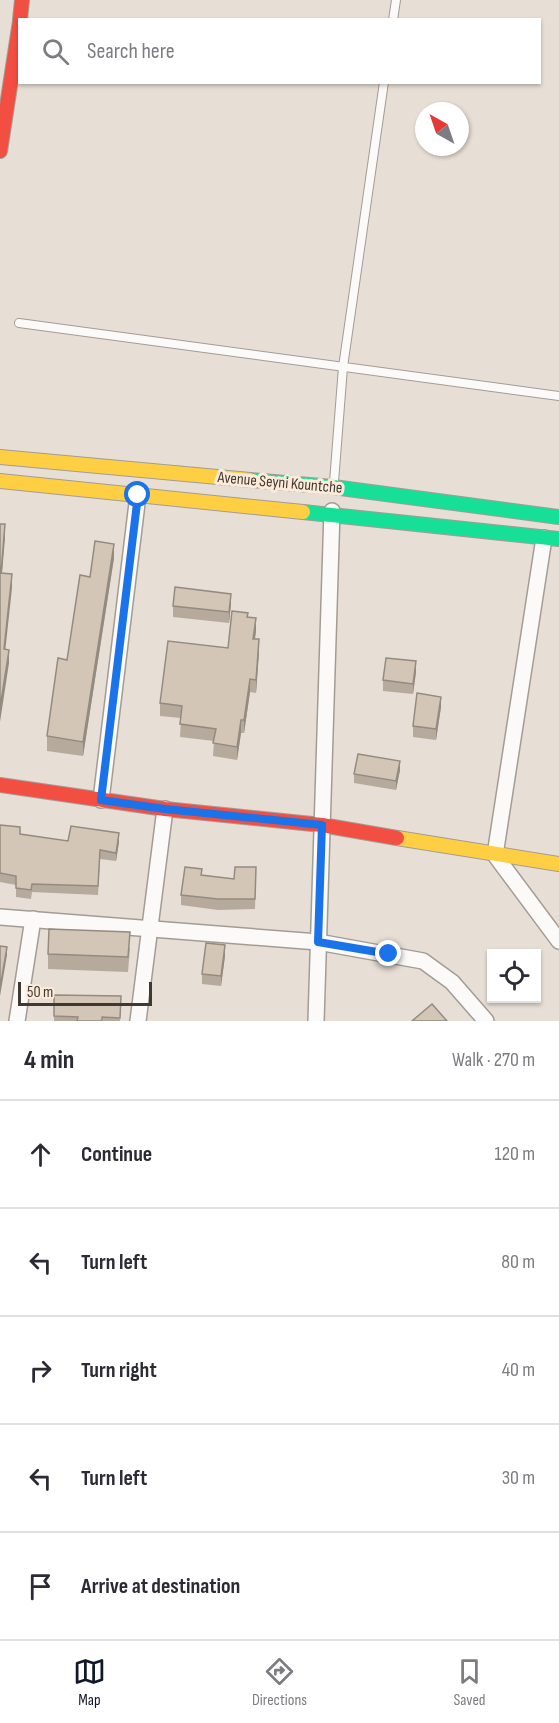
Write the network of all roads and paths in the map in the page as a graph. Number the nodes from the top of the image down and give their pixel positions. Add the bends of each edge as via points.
1 (22, 0) edge
2 (396, 0) edge
3 (20, 18) edge
4 (393, 18) edge
5 (18, 31) edge
6 (384, 84) edge
7 (3, 110) edge
8 (0, 151) edge
9 (20, 323) dead end
10 (343, 367) junction
11 (559, 396) edge
12 (0, 457) edge
13 (0, 481) edge
14 (333, 487) junction
15 (138, 495) junction
16 (332, 515) junction
17 (559, 518) edge
18 (551, 539) edge
19 (0, 785) edge
20 (101, 800) junction
21 (165, 809) junction
22 (322, 825) junction
23 (495, 855) junction
24 (559, 864) edge
25 (0, 917) edge
26 (33, 919) junction
27 (150, 929) junction
28 (559, 941) edge
29 (318, 942) junction
30 (17, 1021) edge
31 (138, 1021) edge
32 (316, 1021) edge
33 (486, 1021) edge

1 - 3 main road
2 - 4 lane
5 - 7 main road
6 - 10 lane
7 - 8 main road
9 - 10 lane
10 - 11 lane
10 - 14 lane
12 - 14 main road, Avenue Seyni Kountche
13 - 15 main road, Avenue Seyni Kountche
14 - 16 street
14 - 17 main road, Avenue Seyni Kountche
15 - 16 main road, Avenue Seyni Kountche
15 - 20 street
16 - 18 main road, Avenue Seyni Kountche
16 - 22 street
18 - 23 street
19 - 20 main road
20 - 21 main road
21 - 22 main road
21 - 27 street
22 - 23 main road
22 - 29 street
23 - 24 main road
23 - 28 street
25 - 26 street
26 - 27 street
26 - 30 street
27 - 29 street
27 - 31 street
29 - 32 street
29 - 33 street via 423,961 452,982

